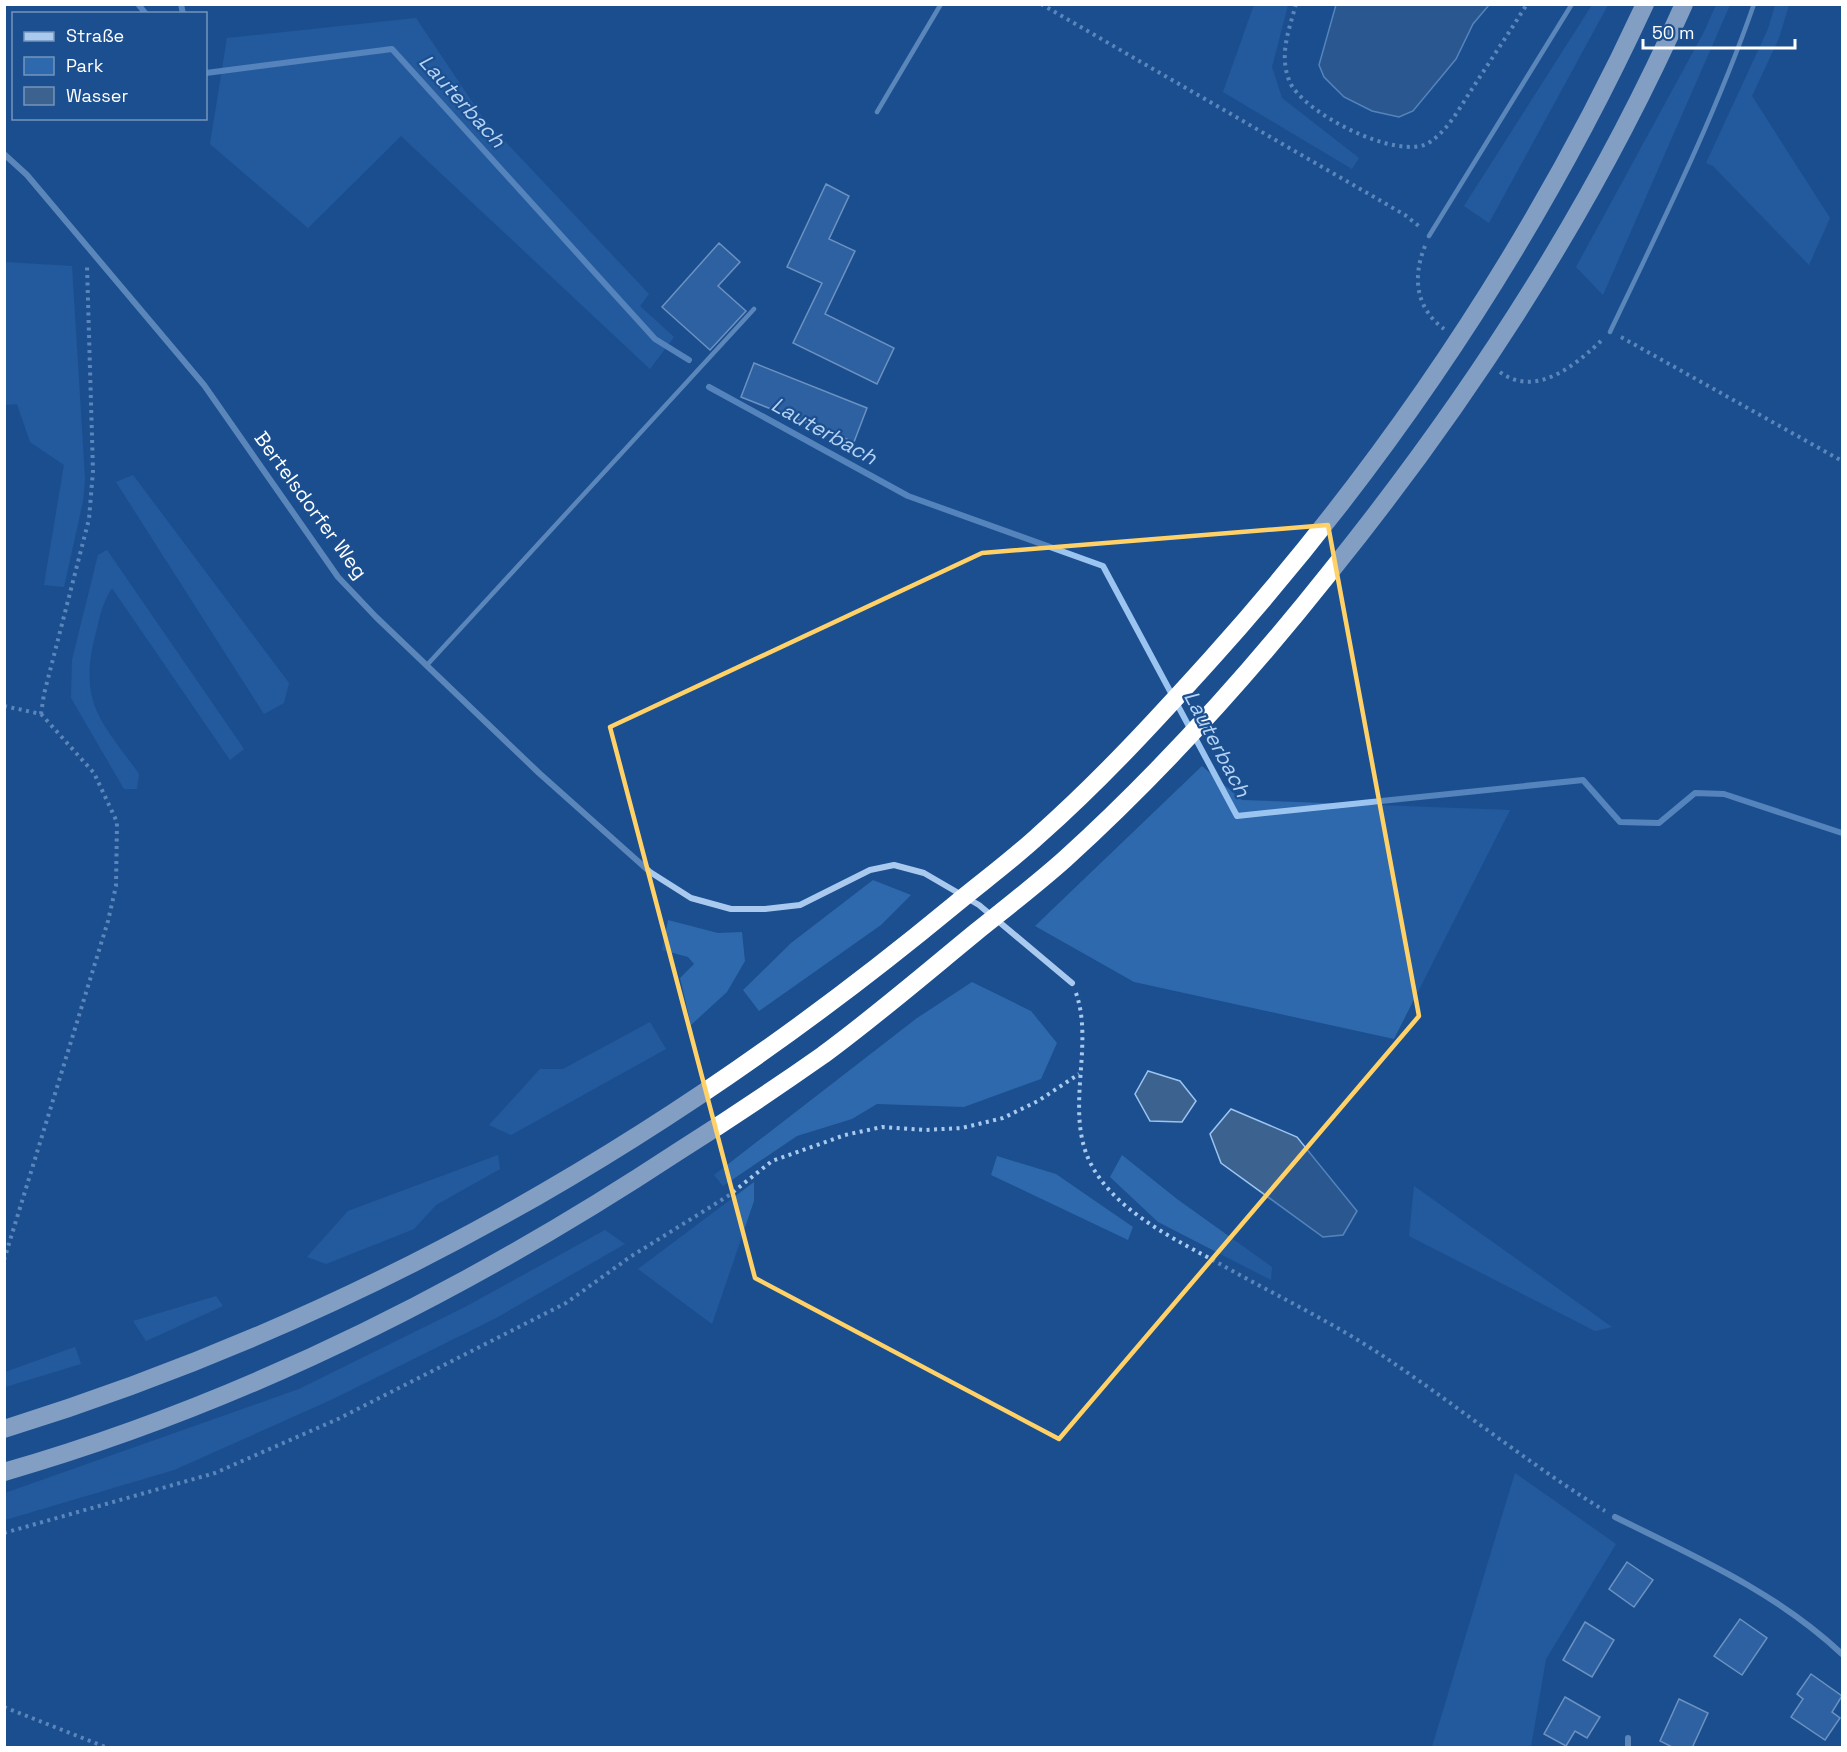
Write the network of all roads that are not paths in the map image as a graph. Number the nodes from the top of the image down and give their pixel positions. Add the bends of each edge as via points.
1 (941, 4) edge
2 (1572, 4) edge
3 (1645, 4) edge
4 (1684, 4) edge
5 (1754, 4) edge
6 (877, 112) dead end
7 (4, 154) edge
8 (1429, 236) road end
9 (754, 309) dead end
10 (1610, 332) road end
11 (427, 664) junction
12 (1072, 983) road end
13 (4, 1429) edge
14 (4, 1472) edge
15 (1616, 1517) road end
16 (1842, 1654) edge
17 (1628, 1738) dead end
18 (1628, 1748) edge

1 - 6 lane
2 - 8 lane
3 - 13 highway via 1578,136 1521,236 1449,355 1396,430 1267,597 1158,718 1040,834 804,1024 632,1141 460,1241 317,1311 208,1358
4 - 14 highway via 1616,144 1555,255 1478,375 1398,488 1287,626 1186,741 1064,860 824,1054 612,1196 473,1277 335,1346 203,1403 58,1457
5 - 10 lane via 1736,56
7 - 11 street, Bertelsdorfer Weg via 27,175 204,385 338,577
9 - 11 lane
11 - 12 street, Bertelsdorfer Weg via 539,773 642,864 692,898 731,909 800,905 870,870 894,865 924,873 979,905
15 - 16 street via 1742,1579 1821,1634
17 - 18 street

